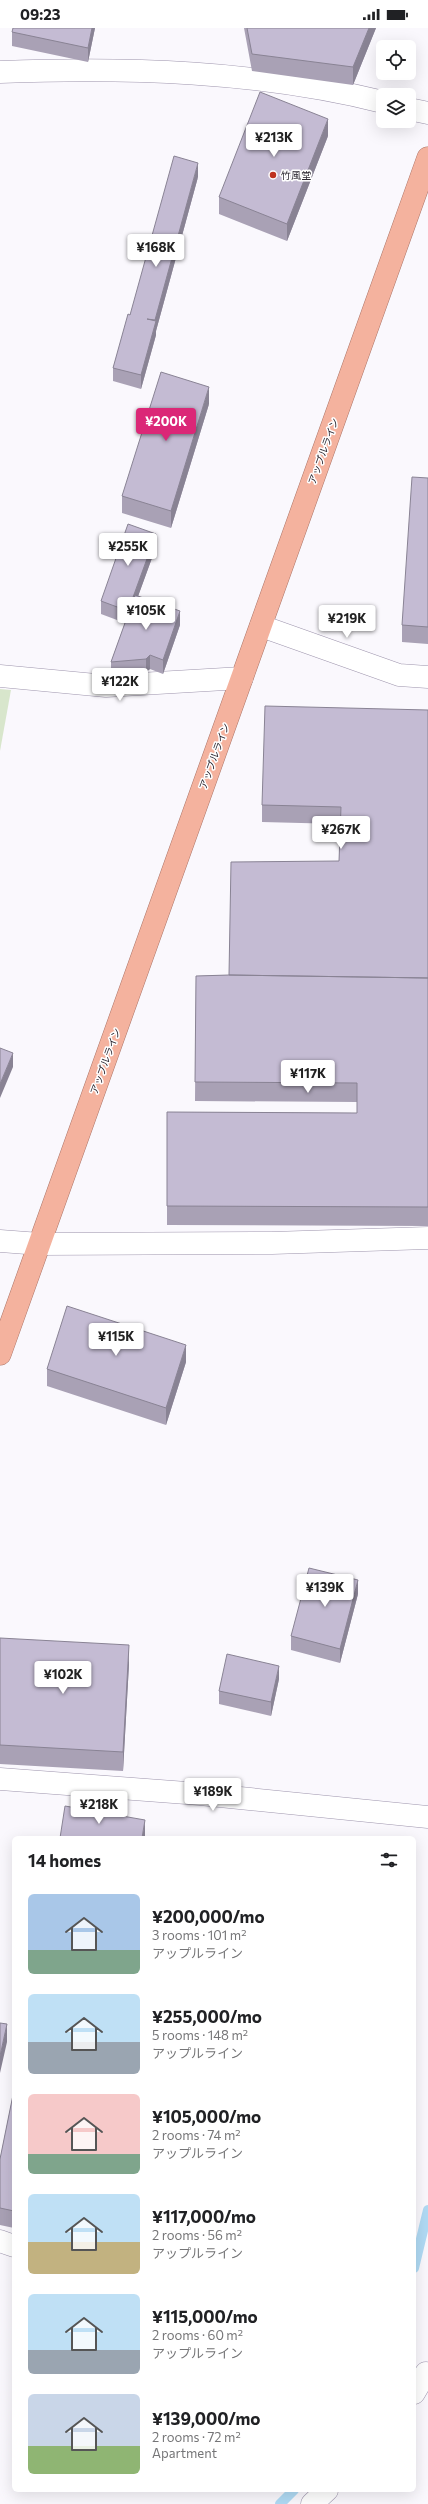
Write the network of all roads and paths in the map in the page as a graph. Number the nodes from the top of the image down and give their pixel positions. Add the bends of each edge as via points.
1 (0, 72) edge
2 (376, 100) edge
3 (416, 111) edge
4 (428, 114) edge
5 (428, 158) edge
6 (261, 626) junction
7 (0, 676) edge
8 (428, 677) edge
9 (242, 678) junction
10 (428, 1238) edge
11 (0, 1241) edge
12 (40, 1244) junction
13 (0, 1354) edge
14 (0, 1779) edge
15 (428, 1817) edge
16 (0, 2241) edge
17 (12, 2245) edge
18 (422, 2372) edge
19 (416, 2388) edge
20 (325, 2492) edge
21 (312, 2504) edge

1 - 2 street via 92,69 224,76 333,90
3 - 4 street
5 - 6 highway, アップルライン
6 - 8 street via 399,675
6 - 9 highway, アップルライン
7 - 9 street via 106,686
9 - 12 highway, アップルライン
10 - 12 street via 272,1243
11 - 12 street
12 - 13 highway, アップルライン
14 - 15 street via 200,1794
16 - 17 street
18 - 19 street
20 - 21 street

